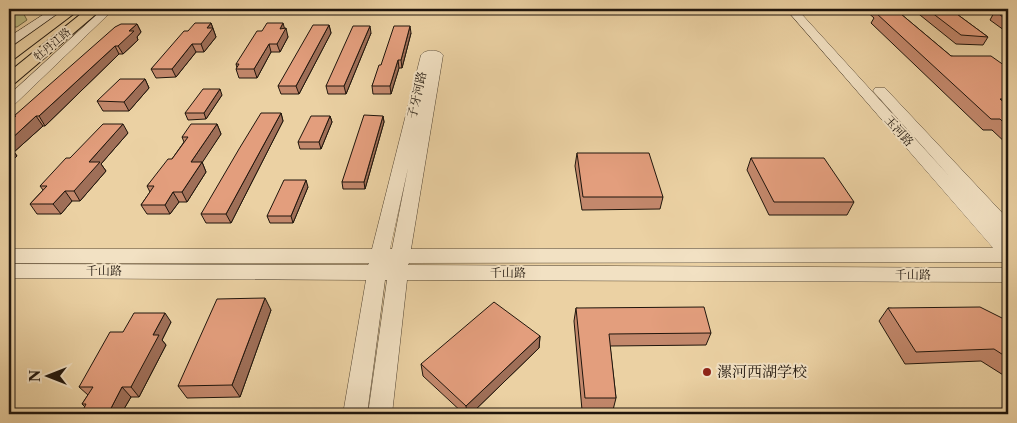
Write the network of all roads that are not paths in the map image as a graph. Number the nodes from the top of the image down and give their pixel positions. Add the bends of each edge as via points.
1 (109, 9) edge
2 (791, 9) edge
3 (804, 9) edge
4 (78, 11) edge
5 (9, 42) edge
6 (9, 56) edge
7 (9, 80) edge
8 (9, 102) edge
9 (1008, 230) edge
10 (1008, 254) edge
11 (9, 256) edge
12 (399, 264) junction
13 (377, 265) junction
14 (9, 271) edge
15 (1008, 275) edge
16 (355, 414) edge
17 (380, 414) edge

1 - 8 street
2 - 10 street, 玉河路
3 - 9 street, 玉河路
4 - 5 street
4 - 6 main road, 牡丹江路
4 - 7 main road, 牡丹江路
10 - 12 street, 千山路
11 - 13 street, 千山路
12 - 13 street, 千山路
12 - 13 street, 子牙河路 via 437,55 427,55
12 - 15 street, 千山路
12 - 17 street, 子牙河路
13 - 14 street, 千山路
13 - 16 street, 子牙河路

